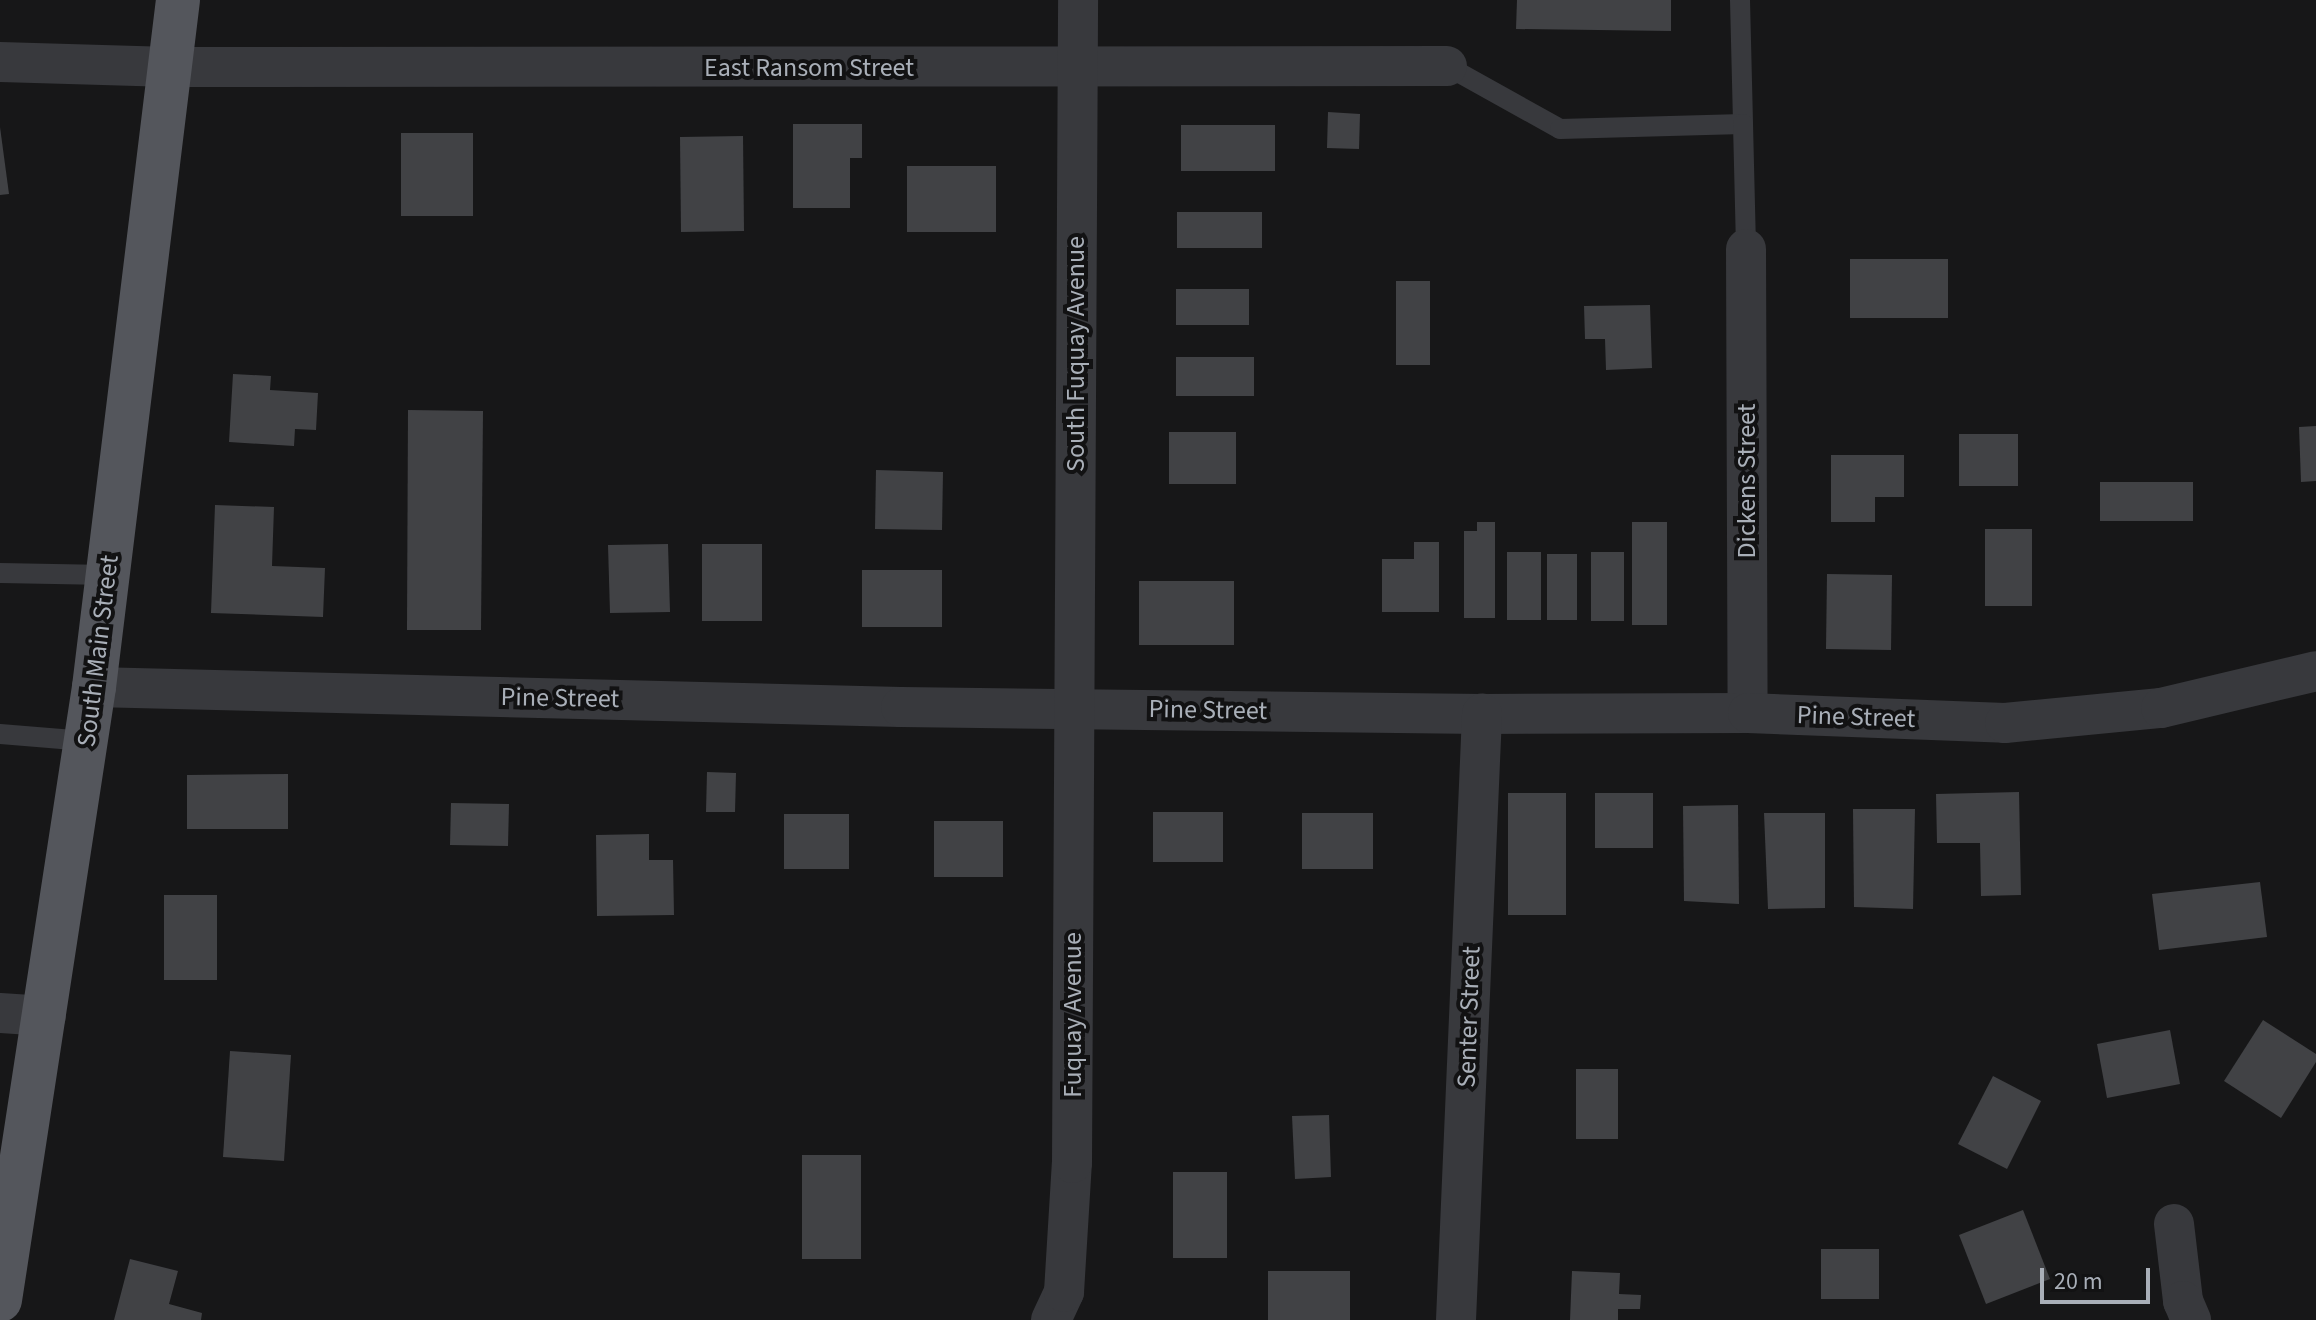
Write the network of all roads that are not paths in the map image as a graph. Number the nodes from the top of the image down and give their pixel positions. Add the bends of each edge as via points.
1 (178, 0) edge
2 (1078, 0) edge
3 (1740, 0) edge
4 (0, 62) edge
5 (1447, 66) joint
6 (171, 67) junction
7 (1078, 69) junction
8 (1743, 124) junction
9 (1746, 249) joint
10 (0, 573) edge
11 (108, 575) junction
12 (2316, 671) edge
13 (94, 687) junction
14 (1075, 708) junction
15 (1748, 713) junction
16 (1482, 714) junction
17 (1, 736) edge
18 (86, 741) junction
19 (0, 1013) edge
20 (46, 1016) junction
21 (2174, 1224) dead end
22 (0, 1300) edge
23 (1051, 1320) edge
24 (1456, 1320) edge
25 (2191, 1320) edge

1 - 6 main road, South Main Street
2 - 7 street, South Fuquay Avenue
3 - 8 lane
4 - 6 street, East Ransom Street
5 - 7 street, East Ransom Street
5 - 8 lane via 1560,129
6 - 7 street, East Ransom Street
6 - 11 main road, South Main Street
7 - 14 street, South Fuquay Avenue
8 - 9 lane
9 - 15 street, Dickens Street
10 - 11 lane
11 - 13 main road, South Main Street
12 - 15 street, Pine Street via 2161,708 2005,723
13 - 14 street, Pine Street
13 - 18 main road, South Main Street
14 - 16 street, Pine Street
14 - 23 street, Fuquay Avenue via 1072,1163 1064,1292
15 - 16 street, Pine Street
16 - 24 street, Senter Street
17 - 18 lane
18 - 20 main road, South Main Street
19 - 20 street
20 - 22 main road, South Main Street
21 - 25 street via 2183,1301

